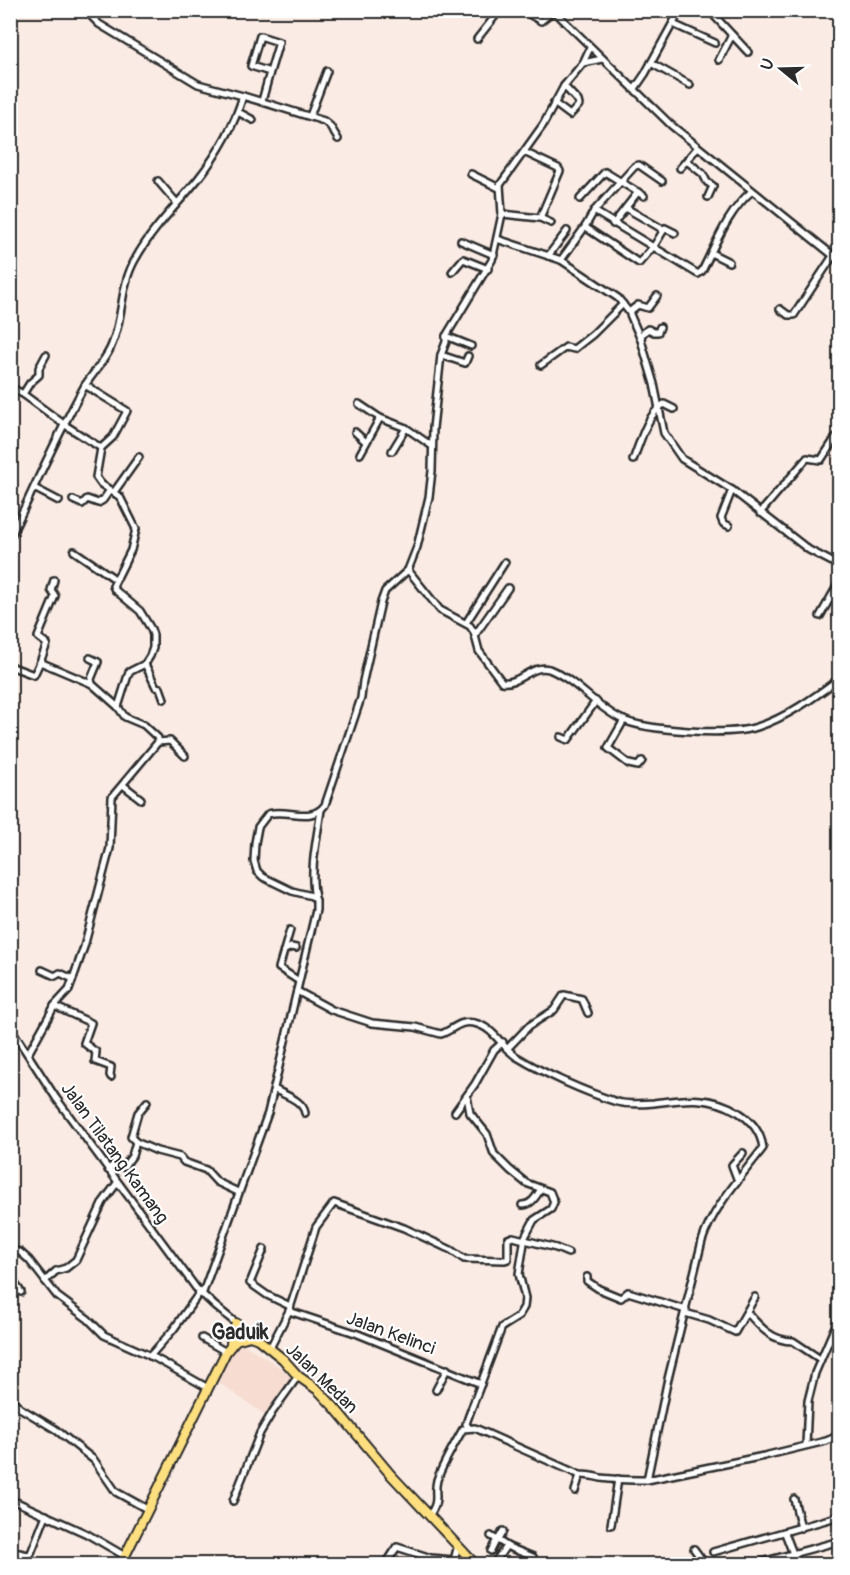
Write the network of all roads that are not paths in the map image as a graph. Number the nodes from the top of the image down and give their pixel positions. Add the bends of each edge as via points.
1 (85, 10) edge
2 (500, 10) edge
3 (522, 10) edge
4 (680, 10) edge
5 (709, 10) edge
6 (557, 12) edge
7 (673, 24) junction
8 (732, 35) junction
9 (477, 39) dead end
10 (715, 43) dead end
11 (590, 48) junction
12 (748, 52) dead end
13 (602, 59) junction
14 (719, 60) dead end
15 (583, 63) junction
16 (651, 63) junction
17 (327, 71) dead end
18 (270, 72) junction
19 (690, 85) dead end
20 (564, 86) junction
21 (634, 90) junction
22 (243, 96) junction
23 (262, 100) junction
24 (554, 103) junction
25 (238, 112) junction
26 (310, 116) junction
27 (253, 120) dead end
28 (338, 139) dead end
29 (697, 148) junction
30 (524, 152) junction
31 (687, 161) junction
32 (680, 168) dead end
33 (471, 174) dead end
34 (158, 181) dead end
35 (662, 181) dead end
36 (622, 182) junction
37 (499, 188) junction
38 (752, 191) junction
39 (708, 197) dead end
40 (580, 199) dead end
41 (176, 202) junction
42 (626, 208) junction
43 (594, 211) junction
44 (502, 214) junction
45 (540, 218) junction
46 (551, 223) dead end
47 (613, 224) junction
48 (585, 227) junction
49 (664, 230) junction
50 (567, 231) dead end
51 (675, 233) dead end
52 (498, 239) junction
53 (461, 241) dead end
54 (654, 246) junction
55 (711, 253) junction
56 (494, 255) junction
57 (548, 256) junction
58 (833, 256) junction
59 (561, 260) junction
60 (840, 261) edge
61 (729, 262) dead end
62 (488, 269) junction
63 (452, 272) dead end
64 (657, 296) dead end
65 (622, 304) junction
66 (780, 309) dead end
67 (628, 312) junction
68 (660, 327) dead end
69 (446, 336) junction
70 (640, 340) junction
71 (471, 346) dead end
72 (46, 355) dead end
73 (441, 355) junction
74 (468, 356) dead end
75 (541, 365) dead end
76 (85, 385) junction
77 (10, 387) edge
78 (23, 394) junction
79 (359, 404) dead end
80 (658, 409) junction
81 (674, 409) dead end
82 (380, 418) junction
83 (65, 425) junction
84 (406, 428) junction
85 (355, 432) dead end
86 (840, 438) edge
87 (366, 442) junction
88 (432, 446) junction
89 (101, 448) junction
90 (392, 451) dead end
91 (360, 454) dead end
92 (139, 457) dead end
93 (633, 460) dead end
94 (34, 488) junction
95 (732, 490) junction
96 (112, 491) junction
97 (73, 500) dead end
98 (59, 501) dead end
99 (760, 513) junction
100 (10, 518) edge
101 (18, 523) junction
102 (729, 526) dead end
103 (10, 538) edge
104 (74, 551) dead end
105 (505, 562) dead end
106 (840, 566) edge
107 (408, 570) junction
108 (115, 579) junction
109 (54, 580) dead end
110 (840, 581) edge
111 (508, 588) dead end
112 (820, 616) dead end
113 (466, 623) junction
114 (475, 635) junction
115 (90, 658) dead end
116 (40, 662) junction
117 (145, 664) junction
118 (10, 666) edge
119 (840, 678) edge
120 (92, 684) junction
121 (164, 699) dead end
122 (596, 701) junction
123 (118, 707) junction
124 (624, 720) junction
125 (561, 738) dead end
126 (158, 741) junction
127 (185, 756) dead end
128 (642, 761) dead end
129 (123, 784) junction
130 (141, 799) dead end
131 (321, 810) junction
132 (316, 900) junction
133 (290, 930) dead end
134 (296, 948) dead end
135 (285, 950) junction
136 (42, 970) dead end
137 (73, 980) junction
138 (299, 981) junction
139 (297, 991) junction
140 (54, 1006) junction
141 (588, 1013) dead end
142 (10, 1026) edge
143 (503, 1042) junction
144 (507, 1048) junction
145 (28, 1054) junction
146 (111, 1077) dead end
147 (274, 1089) junction
148 (467, 1096) junction
149 (147, 1102) dead end
150 (455, 1112) dead end
151 (305, 1113) dead end
152 (136, 1142) junction
153 (743, 1153) dead end
154 (108, 1170) junction
155 (738, 1181) junction
156 (117, 1183) junction
157 (541, 1189) junction
158 (238, 1192) junction
159 (522, 1205) dead end
160 (525, 1240) junction
161 (264, 1249) dead end
162 (10, 1250) edge
163 (568, 1253) dead end
164 (10, 1277) edge
165 (587, 1277) dead end
166 (45, 1281) junction
167 (21, 1292) dead end
168 (201, 1293) junction
169 (755, 1297) dead end
170 (289, 1308) junction
171 (686, 1311) junction
172 (747, 1312) junction
173 (840, 1315) edge
174 (236, 1323) junction
175 (254, 1337) junction
176 (202, 1338) dead end
177 (228, 1348) junction
178 (270, 1348) junction
179 (150, 1356) junction
180 (820, 1359) junction
181 (447, 1369) junction
182 (298, 1376) junction
183 (481, 1384) junction
184 (208, 1388) junction
185 (436, 1390) dead end
186 (10, 1397) edge
187 (469, 1428) junction
188 (840, 1435) edge
189 (806, 1445) junction
190 (580, 1475) junction
191 (618, 1479) junction
192 (647, 1480) junction
193 (575, 1491) dead end
194 (10, 1499) edge
195 (794, 1499) dead end
196 (232, 1501) dead end
197 (147, 1509) junction
198 (46, 1515) junction
199 (429, 1516) junction
200 (840, 1516) edge
201 (611, 1525) dead end
202 (801, 1528) junction
203 (503, 1531) dead end
204 (785, 1533) junction
205 (495, 1539) junction
206 (840, 1541) edge
207 (458, 1545) junction
208 (507, 1545) junction
209 (694, 1549) dead end
210 (10, 1551) edge
211 (491, 1551) dead end
212 (713, 1552) dead end
213 (793, 1555) junction
214 (533, 1557) dead end
215 (123, 1560) edge
216 (453, 1562) edge
217 (386, 1564) edge
218 (475, 1564) edge
219 (494, 1564) edge
220 (705, 1564) edge
221 (754, 1564) edge
222 (797, 1564) edge

1 - 22 street via 118,36 198,84
2 - 9 street
3 - 6 street via 541,21
4 - 7 street
5 - 8 street
6 - 11 street
7 - 10 street
7 - 16 street
8 - 12 street
8 - 14 street
11 - 13 street
11 - 15 street
13 - 15 street
13 - 21 street
15 - 20 street
16 - 19 street
16 - 21 street
17 - 26 street
18 - 18 street via 251,66 260,36 279,42
18 - 23 street
20 - 24 street
20 - 24 street via 579,105 570,115
21 - 29 street
22 - 23 street
22 - 25 street
23 - 26 street
24 - 30 street
25 - 27 street
25 - 41 street via 198,179
26 - 28 street via 327,124
29 - 31 street
29 - 38 street
30 - 37 street
30 - 45 street via 560,171
31 - 32 street
31 - 39 street via 713,186
33 - 37 street
34 - 41 street
35 - 36 street via 637,165
36 - 40 street via 605,172
36 - 42 street via 641,194
36 - 43 street
37 - 44 street
38 - 55 street via 741,201
38 - 58 street
41 - 76 street via 131,266 112,345
42 - 47 street
42 - 49 street
43 - 47 street
43 - 48 street
44 - 45 street
44 - 52 street
45 - 46 street
47 - 54 street
48 - 54 street via 639,263
48 - 59 street
49 - 51 street
49 - 54 street
50 - 57 street
52 - 56 street
52 - 57 street
53 - 56 street
54 - 55 street via 698,274
55 - 61 street
56 - 62 street
57 - 59 street
58 - 60 street
58 - 66 street via 794,315
59 - 65 street via 608,290
62 - 63 street via 463,259
62 - 69 street
64 - 67 street via 648,308 638,305
65 - 67 street
65 - 75 street via 590,337 574,349 566,347
67 - 70 street
68 - 70 street via 658,332 645,330
69 - 71 street
69 - 73 street
70 - 80 street
72 - 78 street via 39,375
73 - 74 street via 465,363
73 - 88 street
76 - 83 street
76 - 89 street via 127,411
77 - 78 street
78 - 83 street
79 - 82 street
80 - 81 street via 664,404
80 - 93 street
80 - 95 street via 666,438 682,459
82 - 84 street
82 - 87 street
83 - 89 street
83 - 94 street
84 - 88 street
84 - 90 street
85 - 87 street
86 - 99 street via 832,440 821,460 807,458
87 - 91 street
88 - 107 street via 430,490
89 - 96 street via 96,477
92 - 96 street
94 - 98 street
94 - 101 street
95 - 99 street
95 - 102 street via 721,518
96 - 97 street via 98,503
96 - 108 street via 120,497 136,529 131,550
99 - 106 street via 809,550
100 - 101 street
101 - 103 street
104 - 108 street
105 - 113 street
107 - 113 street via 441,611
107 - 131 street via 385,591 361,698
108 - 117 street via 113,588 140,611 151,630 153,648
109 - 116 street via 51,590 55,597 38,637 47,645
110 - 112 street
111 - 114 street
113 - 114 street
114 - 122 street via 479,651 502,682 542,667 556,672
115 - 120 street via 98,662
116 - 118 street via 34,675
116 - 120 street
117 - 121 street
117 - 123 street via 129,672
119 - 124 street via 804,703 753,728 660,729
120 - 123 street
122 - 124 street
122 - 125 street via 568,740
123 - 126 street via 125,717 154,733
124 - 128 street via 608,748 636,766
126 - 127 street via 170,741
126 - 129 street
129 - 130 street
129 - 137 street via 111,801 109,852
131 - 132 street via 313,886
131 - 132 street via 308,815 268,814 258,827 254,861 263,877 292,891 310,894
132 - 138 street
133 - 135 street
134 - 135 street
135 - 138 street via 280,969
136 - 137 street
137 - 140 street
138 - 139 street
139 - 143 street via 342,1014 378,1024 441,1034 453,1026 472,1023 486,1028
139 - 147 street
140 - 145 street
140 - 146 street via 91,1023 84,1042 96,1052 95,1061 111,1067
141 - 144 street via 582,999 566,995
142 - 145 street, Jalan Tilatang Kamang
143 - 144 street
143 - 148 street via 494,1050
144 - 155 street via 546,1074 618,1102 646,1104 700,1098 737,1112 754,1124 763,1148
145 - 154 street, Jalan Tilatang Kamang
147 - 151 street via 301,1103
147 - 158 street
148 - 150 street
148 - 157 street via 470,1113 487,1134 494,1154 526,1183
149 - 152 street via 131,1133
152 - 154 street via 124,1167 112,1166
152 - 158 street via 180,1156
153 - 155 street via 732,1166
154 - 156 street, Jalan Tilatang Kamang
155 - 171 street via 704,1234
156 - 166 street via 103,1202 76,1260
156 - 168 street, Jalan Tilatang Kamang
157 - 159 street via 534,1200
157 - 160 street via 552,1194 554,1205 534,1220
158 - 168 street
160 - 163 street
160 - 170 street via 508,1239 506,1260 464,1259 404,1228 334,1203 316,1227
160 - 183 street via 519,1274 524,1307 515,1320 502,1327
161 - 170 street, Jalan Kelinci via 250,1283
162 - 166 street via 20,1252
164 - 167 street
165 - 171 street via 593,1285 621,1298 628,1292
166 - 179 street via 104,1335
168 - 174 street, Jalan Tilatang Kamang
168 - 179 street
169 - 172 street
170 - 178 street
170 - 181 street, Jalan Kelinci
171 - 172 street via 735,1332
171 - 192 street
172 - 180 street via 764,1330 785,1342 793,1341
173 - 180 street
174 - 175 street, Jalan Tilatang Kamang
174 - 177 highway
175 - 177 highway via 240,1338
175 - 178 highway, Jalan Medan
176 - 177 street
177 - 184 highway
178 - 182 highway, Jalan Medan
179 - 184 street
180 - 189 street via 808,1401
181 - 183 street, Jalan Kelinci
181 - 185 street
182 - 196 street via 260,1433
182 - 199 highway, Jalan Medan via 334,1407
183 - 187 street via 466,1424
184 - 197 highway
186 - 197 street via 94,1460 116,1492
187 - 190 street
187 - 199 street via 460,1434 438,1478 436,1504
188 - 189 street
189 - 192 street
190 - 191 street
190 - 193 street
191 - 192 street
191 - 201 street
194 - 198 street
195 - 202 street
197 - 215 highway
198 - 210 street via 31,1553
198 - 215 street via 87,1534
199 - 207 highway, Jalan Medan
200 - 202 street
202 - 204 street
203 - 205 street
204 - 212 street
204 - 213 street
205 - 208 street
205 - 211 street
206 - 213 street
207 - 216 street
207 - 218 highway, Jalan Medan
208 - 214 street
208 - 219 street
209 - 220 street
213 - 221 street
213 - 222 street
216 - 217 street via 397,1547

